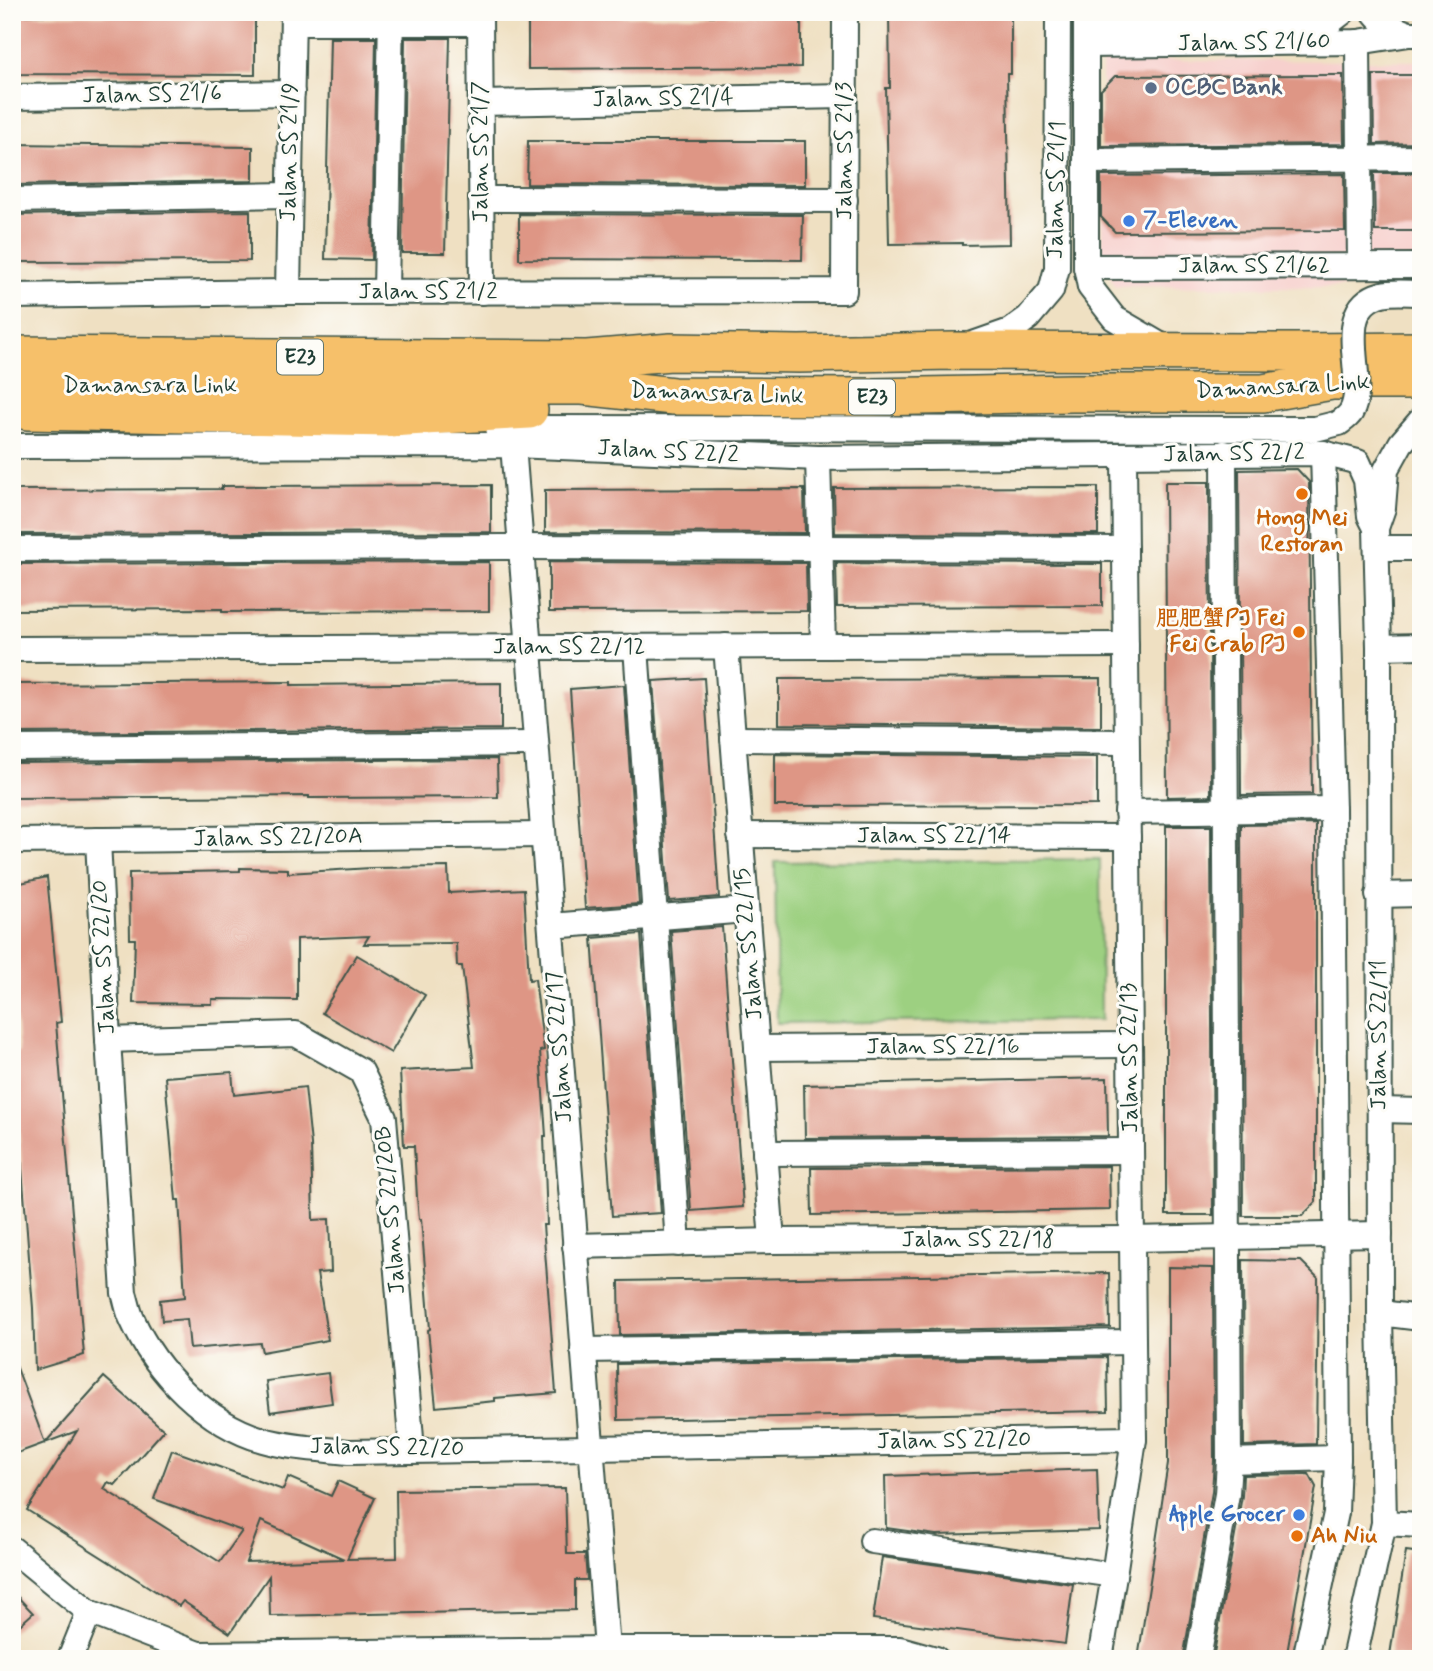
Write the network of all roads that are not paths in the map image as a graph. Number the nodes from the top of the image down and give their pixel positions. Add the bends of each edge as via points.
1 (845, 12) edge
2 (1058, 12) edge
3 (1343, 12) edge
4 (1374, 12) edge
5 (293, 17) edge
6 (391, 18) edge
7 (480, 18) edge
8 (1222, 19) edge
9 (1118, 20) edge
10 (1086, 28) edge
11 (1415, 34) edge
12 (1358, 42) junction
13 (292, 93) junction
14 (845, 96) junction
15 (12, 97) edge
16 (481, 103) junction
17 (1421, 158) edge
18 (1359, 159) junction
19 (1087, 161) junction
20 (289, 195) junction
21 (481, 199) junction
22 (12, 200) edge
23 (845, 200) junction
24 (1360, 266) junction
25 (1421, 266) edge
26 (1086, 267) junction
27 (844, 290) joint
28 (288, 292) junction
29 (386, 292) junction
30 (482, 292) junction
31 (1421, 293) edge
32 (12, 296) edge
33 (12, 330) edge
34 (953, 351) junction
35 (1170, 351) junction
36 (1421, 351) edge
37 (671, 352) junction
38 (12, 355) edge
39 (585, 373) junction
40 (1421, 382) edge
41 (12, 386) edge
42 (1263, 393) junction
43 (673, 396) junction
44 (1421, 405) edge
45 (12, 411) edge
46 (389, 418) junction
47 (1421, 420) edge
48 (1411, 443) edge
49 (513, 445) junction
50 (12, 446) edge
51 (1224, 453) junction
52 (1323, 453) junction
53 (1124, 456) junction
54 (818, 458) junction
55 (1376, 538) junction
56 (521, 547) junction
57 (820, 548) junction
58 (1421, 548) edge
59 (1125, 549) junction
60 (12, 550) edge
61 (1126, 645) junction
62 (726, 646) junction
63 (823, 646) junction
64 (1421, 646) edge
65 (529, 647) junction
66 (636, 647) junction
67 (1379, 647) junction
68 (12, 649) edge
69 (733, 739) junction
70 (1126, 742) junction
71 (536, 744) junction
72 (12, 748) edge
73 (1333, 809) junction
74 (1226, 810) junction
75 (1127, 812) junction
76 (543, 835) junction
77 (740, 835) junction
78 (1128, 837) junction
79 (98, 840) junction
80 (12, 841) edge
81 (1421, 894) edge
82 (1378, 895) junction
83 (746, 910) junction
84 (655, 917) junction
85 (551, 926) junction
86 (108, 1040) junction
87 (1129, 1045) junction
88 (757, 1048) junction
89 (1380, 1110) junction
90 (1421, 1111) edge
91 (1130, 1151) junction
92 (765, 1153) junction
93 (1380, 1234) junction
94 (1337, 1236) junction
95 (1228, 1237) junction
96 (1132, 1239) junction
97 (772, 1241) junction
98 (678, 1244) junction
99 (575, 1247) junction
100 (1381, 1313) junction
101 (1421, 1318) edge
102 (1133, 1342) junction
103 (583, 1350) junction
104 (1134, 1438) junction
105 (591, 1447) junction
106 (412, 1450) junction
107 (1338, 1458) junction
108 (1229, 1461) junction
109 (1384, 1523) junction
110 (1421, 1525) edge
111 (872, 1541) dead end
112 (12, 1549) edge
113 (1114, 1575) junction
114 (89, 1612) junction
115 (607, 1649) junction
116 (70, 1659) edge
117 (936, 1659) edge
118 (1100, 1659) edge
119 (1198, 1659) edge
120 (1305, 1659) edge
121 (1354, 1659) edge

1 - 14 street, Jalan SS 21/3
2 - 34 street, Jalan SS 21/1 via 1057,268 1051,290 1028,318 1010,331
3 - 8 street, Jalan SS 21/60 via 1320,25
4 - 11 street via 1394,29
5 - 6 street
5 - 13 street, Jalan SS 21/9
6 - 7 street
6 - 29 street
7 - 16 street, Jalan SS 21/7
8 - 9 street, Jalan SS 21/60
9 - 10 street, Jalan SS 21/60
10 - 12 street, Jalan SS 21/60
10 - 19 street, Jalan SS 21/1
11 - 12 street, Jalan SS 21/60
12 - 18 street
13 - 15 street, Jalan SS 21/6
13 - 20 street, Jalan SS 21/9
14 - 16 street, Jalan SS 21/4
14 - 23 street, Jalan SS 21/3
16 - 21 street, Jalan SS 21/7
17 - 18 street
18 - 19 street
18 - 24 street
19 - 26 street, Jalan SS 21/1
20 - 22 street
20 - 28 street, Jalan SS 21/9
21 - 23 street
21 - 30 street, Jalan SS 21/7
23 - 27 street, Jalan SS 21/3
24 - 25 street, Jalan SS 21/62
24 - 26 street, Jalan SS 21/62
26 - 35 street, Jalan SS 21/1 via 1090,287 1114,318
27 - 30 street, Jalan SS 21/2
28 - 29 street, Jalan SS 21/2
28 - 32 street, Jalan SS 21/2
29 - 30 street, Jalan SS 21/2
31 - 46 street, bridge via 1379,295 1358,313 1354,326 1356,398 1350,414 1339,423 1315,429 502,428
33 - 37 highway via 585,337
34 - 35 highway, Damansara Link / E23
34 - 37 highway, Damansara Link / E23
35 - 36 highway, Damansara Link / E23
37 - 39 highway, Damansara Link / E23
38 - 39 highway, Damansara Link / E23
39 - 41 highway, Damansara Link / E23
39 - 43 highway, Damansara Link / E23
40 - 42 highway, Damansara Link / E23 via 1332,381
42 - 43 highway, Damansara Link / E23
42 - 44 highway via 1336,403
43 - 46 highway via 584,409
45 - 46 highway
47 - 48 street, Jalan SS 22/11
48 - 55 street, Jalan SS 22/11 via 1386,470
49 - 50 street, Jalan SS 22/2
49 - 54 street, Jalan SS 22/2
49 - 56 street, Jalan SS 22/17
51 - 52 street, Jalan SS 22/2
51 - 53 street, Jalan SS 22/2
51 - 74 street
52 - 55 street, Jalan SS 22/2 via 1358,462 1366,480
52 - 73 street
53 - 54 street, Jalan SS 22/2
53 - 59 street, Jalan SS 22/13
54 - 57 street
55 - 58 street
55 - 67 street, Jalan SS 22/11
56 - 57 street
56 - 60 street
56 - 65 street, Jalan SS 22/17
57 - 59 street
57 - 63 street
59 - 61 street, Jalan SS 22/13
61 - 63 street, Jalan SS 22/12
61 - 70 street, Jalan SS 22/13
62 - 63 street, Jalan SS 22/12
62 - 66 street, Jalan SS 22/12
62 - 69 street, Jalan SS 22/15
64 - 67 street
65 - 66 street, Jalan SS 22/12
65 - 68 street, Jalan SS 22/12
65 - 71 street, Jalan SS 22/17
66 - 84 street
67 - 82 street, Jalan SS 22/11
69 - 70 street
69 - 77 street, Jalan SS 22/15
70 - 75 street, Jalan SS 22/13
71 - 72 street
71 - 76 street, Jalan SS 22/17
73 - 74 street
73 - 94 street
74 - 75 street
74 - 95 street
75 - 78 street, Jalan SS 22/13
76 - 79 street, Jalan SS 22/20A
76 - 85 street, Jalan SS 22/17
77 - 78 street, Jalan SS 22/14
77 - 83 street, Jalan SS 22/15
78 - 87 street, Jalan SS 22/13
79 - 80 street, Jalan SS 22/20A
79 - 86 street, Jalan SS 22/20
81 - 82 street
82 - 89 street, Jalan SS 22/11
83 - 84 street
83 - 88 street, Jalan SS 22/15
84 - 85 street
84 - 98 street
85 - 99 street, Jalan SS 22/17
86 - 106 street, Jalan SS 22/20 via 124,1293 131,1318 153,1356 206,1413 263,1440 328,1450
86 - 106 street, Jalan SS 22/20B via 296,1034 361,1071 384,1118
87 - 88 street, Jalan SS 22/16
87 - 91 street, Jalan SS 22/13
88 - 92 street, Jalan SS 22/15
89 - 90 street
89 - 93 street, Jalan SS 22/11
91 - 92 street
91 - 96 street, Jalan SS 22/13
92 - 97 street, Jalan SS 22/15
93 - 94 street, Jalan SS 22/18
93 - 100 street, Jalan SS 22/11
94 - 95 street, Jalan SS 22/18
94 - 107 street
95 - 96 street, Jalan SS 22/18
95 - 108 street
96 - 97 street, Jalan SS 22/18
96 - 102 street, Jalan SS 22/13
97 - 98 street, Jalan SS 22/18
98 - 99 street, Jalan SS 22/18
99 - 103 street, Jalan SS 22/17
100 - 101 street
100 - 109 street, Jalan SS 22/11
102 - 103 street
102 - 104 street, Jalan SS 22/13
103 - 105 street, Jalan SS 22/17
104 - 105 street, Jalan SS 22/20
104 - 113 street, Jalan SS 22/13
105 - 106 street, Jalan SS 22/20
105 - 115 street, Jalan SS 22/17
107 - 108 street
107 - 120 street via 1336,1513
108 - 119 street
109 - 110 street
109 - 121 street, Jalan SS 22/11
111 - 113 street
112 - 114 street
113 - 118 street, Jalan SS 22/13
114 - 115 street via 198,1654
114 - 116 street
115 - 117 street via 900,1649

